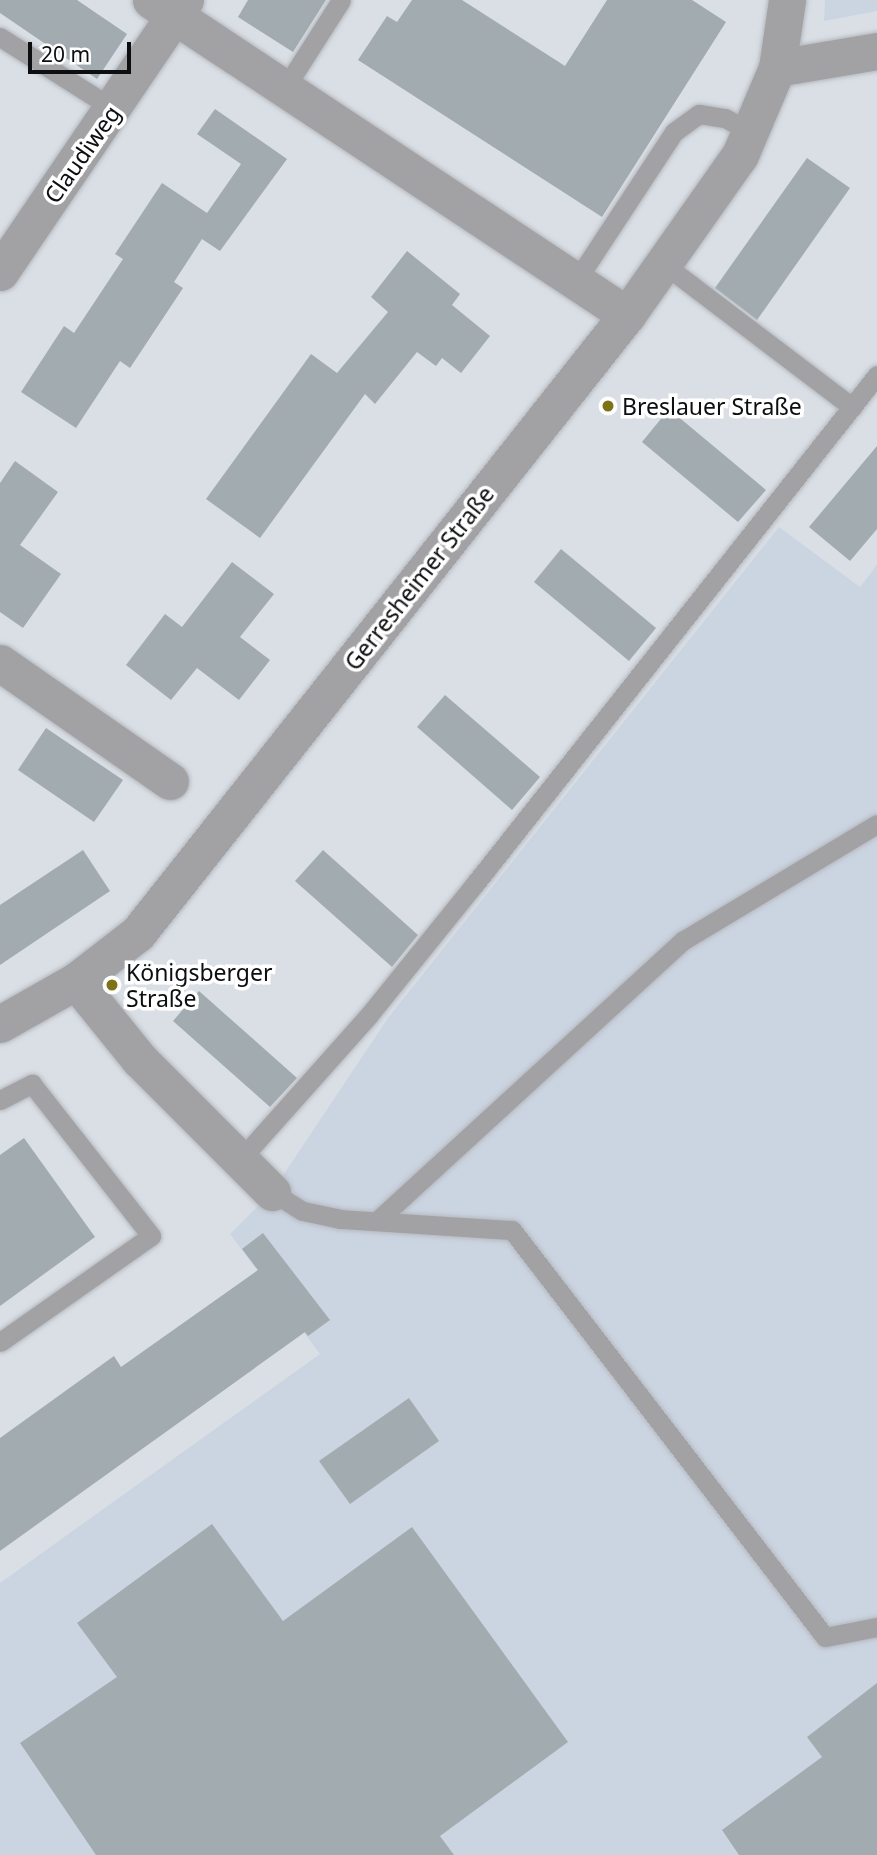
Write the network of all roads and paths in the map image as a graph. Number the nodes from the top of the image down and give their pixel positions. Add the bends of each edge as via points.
1 (341, 0) edge
2 (787, 0) edge
3 (170, 5) edge
4 (0, 37) edge
5 (877, 51) edge
6 (777, 68) junction
7 (285, 88) junction
8 (114, 108) junction
9 (745, 143) junction
10 (665, 265) junction
11 (0, 272) edge
12 (576, 281) junction
13 (627, 315) junction
14 (877, 375) edge
15 (852, 407) junction
16 (0, 663) edge
17 (170, 781) dead end
18 (877, 824) edge
19 (76, 981) junction
20 (0, 1024) edge
21 (0, 1100) edge
22 (239, 1161) junction
23 (272, 1192) joint
24 (379, 1219) junction
25 (0, 1342) edge
26 (877, 1627) edge

1 - 7 lane
2 - 6 street, Gerresheimer Straße
3 - 7 street
3 - 8 street, Claudiweg
4 - 8 lane
5 - 6 street
6 - 9 street, Gerresheimer Straße
7 - 12 street
8 - 11 street, Claudiweg
9 - 10 street, Gerresheimer Straße
9 - 12 lane via 725,118 698,114 674,132
10 - 13 street, Gerresheimer Straße
10 - 15 lane
12 - 13 street
13 - 19 street, Gerresheimer Straße via 138,933
14 - 15 lane
15 - 22 lane via 386,993
16 - 17 street
18 - 24 lane via 684,940
19 - 20 street, Gerresheimer Straße
19 - 22 street via 141,1060
21 - 25 lane via 32,1084 151,1236
22 - 23 street
23 - 24 lane via 303,1211 340,1219
24 - 26 lane via 512,1230 825,1637

